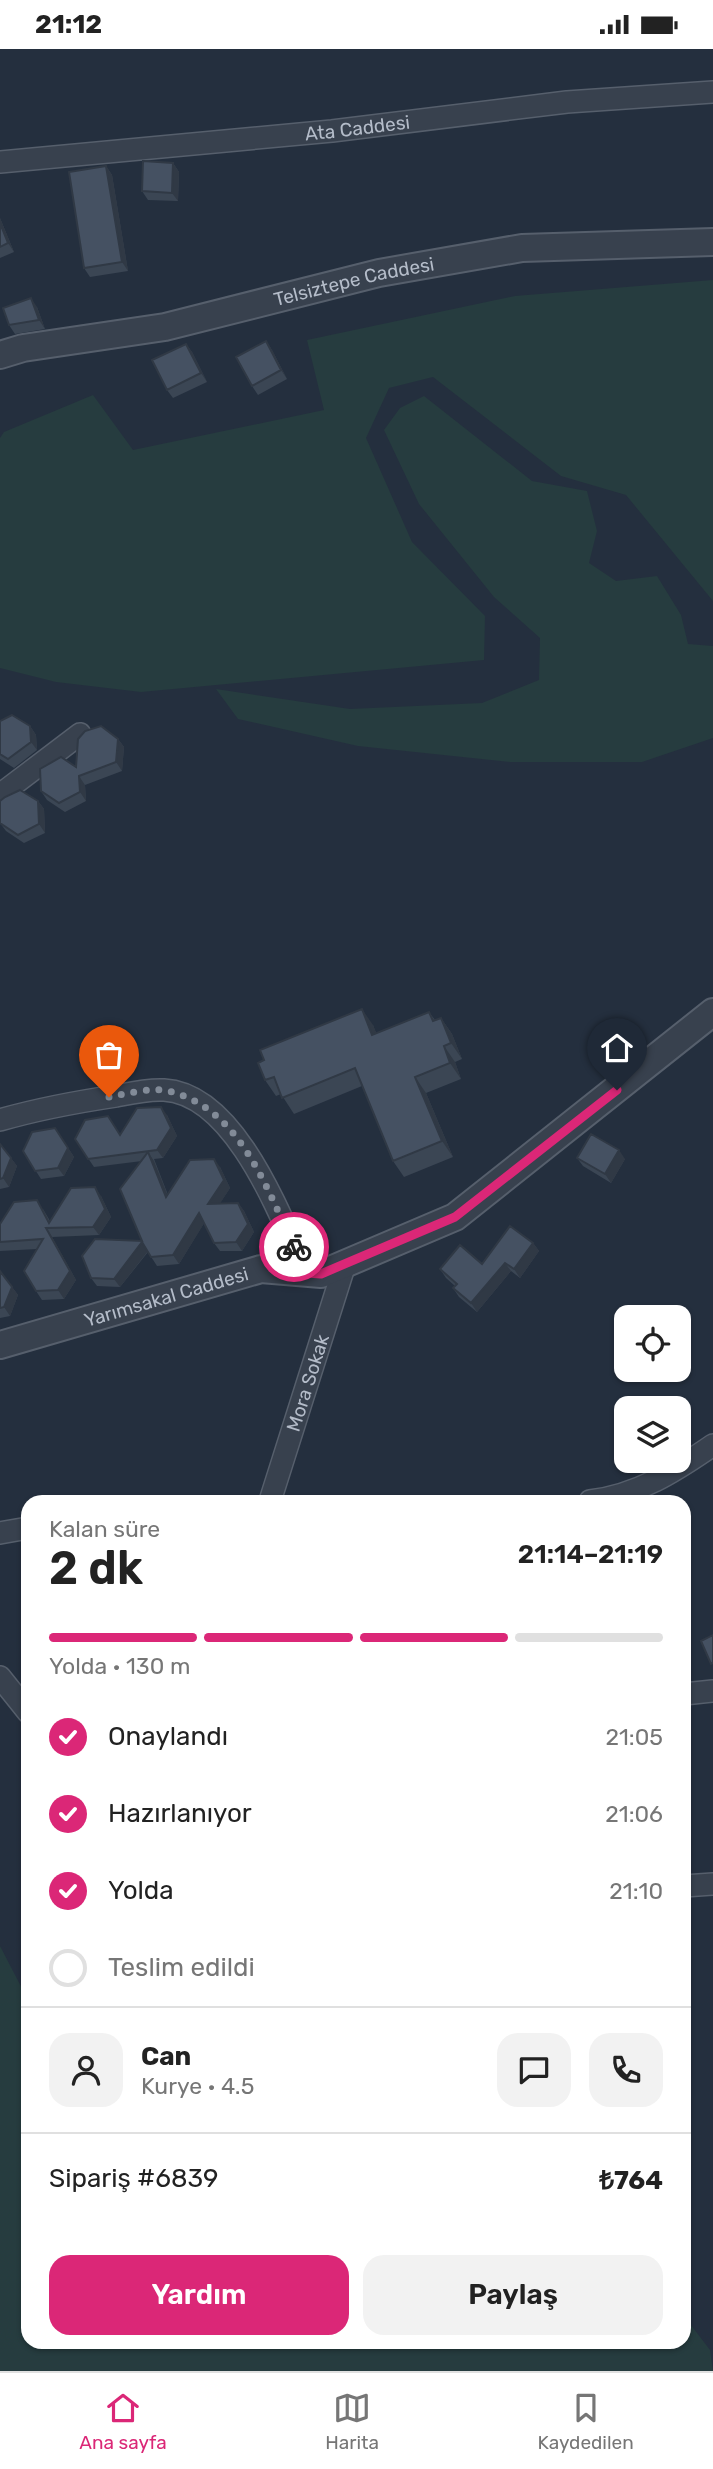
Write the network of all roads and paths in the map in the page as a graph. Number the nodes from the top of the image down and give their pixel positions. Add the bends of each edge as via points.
1 (713, 92) edge
2 (0, 162) edge
3 (713, 242) edge
4 (0, 355) edge
5 (80, 734) edge
6 (0, 799) edge
7 (713, 1012) edge
8 (0, 1120) edge
9 (345, 1264) junction
10 (306, 1273) junction
11 (0, 1345) edge
12 (713, 1445) edge
13 (272, 1495) edge
14 (623, 1495) edge
15 (21, 1529) edge
16 (0, 1533) edge
17 (0, 1677) edge
18 (713, 1691) edge
19 (691, 1693) edge
20 (21, 1703) edge
21 (713, 1884) edge
22 (691, 1886) edge

1 - 2 street, Ata Caddesi via 567,102 332,131
3 - 4 street, Telsiztepe Caddesi via 522,248 379,273 165,327
5 - 6 street
7 - 9 street, Yarımsakal Caddesi via 455,1217
8 - 10 street via 44,1107 165,1090 196,1101 256,1163
9 - 10 street, Yarımsakal Caddesi via 321,1274
9 - 13 street, Mora Sokak
10 - 11 street, Yarımsakal Caddesi via 261,1269
12 - 14 street via 665,1478
15 - 16 street
17 - 20 street
18 - 19 street
21 - 22 street

